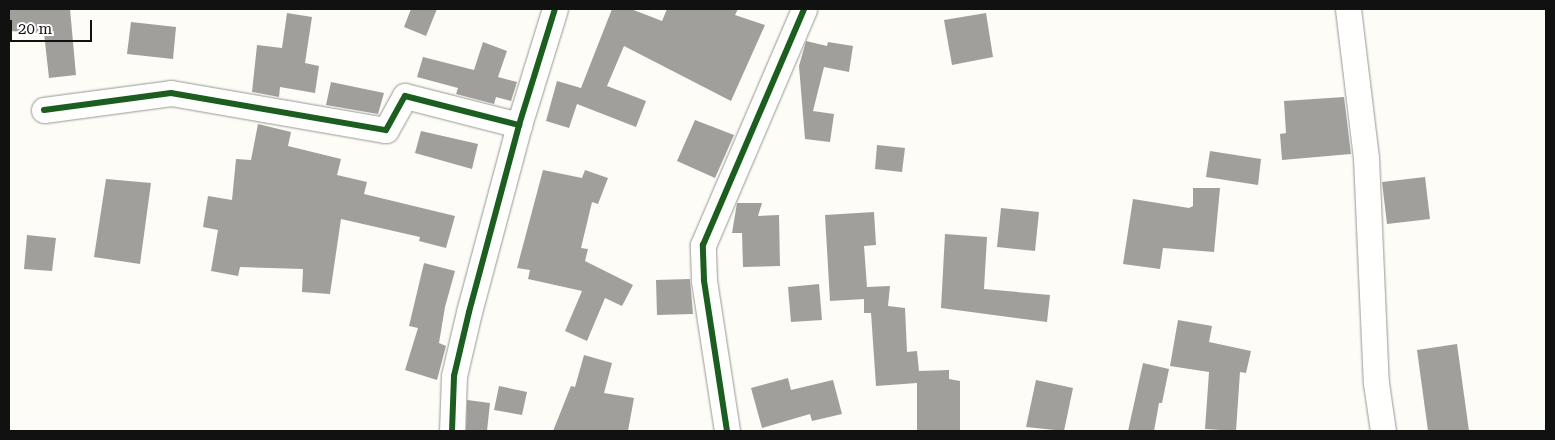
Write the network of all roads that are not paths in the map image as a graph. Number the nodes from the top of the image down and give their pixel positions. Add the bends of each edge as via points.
1 (555, 9) edge
2 (804, 9) edge
3 (1348, 9) edge
4 (44, 110) dead end
5 (518, 125) junction
6 (452, 431) edge
7 (727, 431) edge
8 (1383, 431) edge

1 - 5 street
2 - 7 street via 703,245 704,280
3 - 8 street via 1365,150 1376,382
4 - 5 street via 171,92 386,130 405,96
5 - 6 street via 454,376

